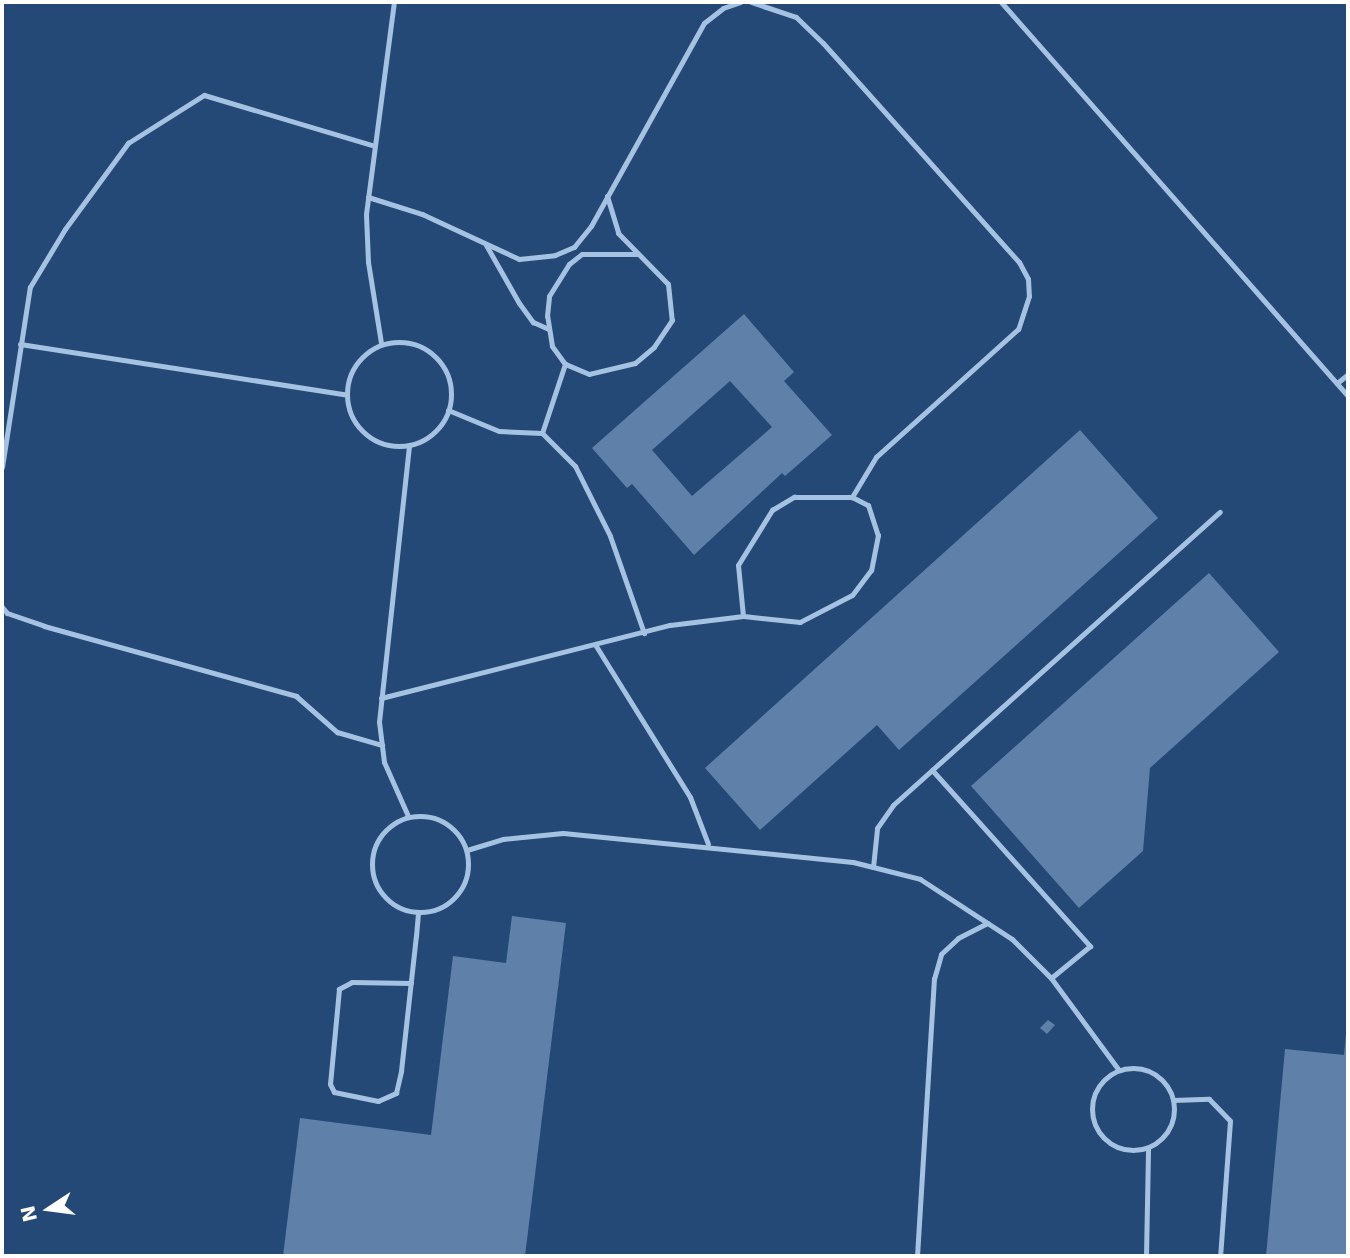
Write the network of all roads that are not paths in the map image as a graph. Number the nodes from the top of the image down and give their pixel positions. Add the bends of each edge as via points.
1 (394, 2) edge
2 (740, 2) edge
3 (751, 2) edge
4 (1001, 2) edge
5 (375, 146) junction
6 (607, 196) junction
7 (369, 197) junction
8 (486, 245) junction
9 (569, 249) junction
10 (636, 254) junction
11 (575, 259) junction
12 (549, 329) junction
13 (382, 343) junction
14 (20, 344) junction
15 (565, 364) junction
16 (1348, 374) edge
17 (1337, 383) junction
18 (344, 394) junction
19 (1348, 396) edge
20 (448, 410) junction
21 (542, 433) junction
22 (409, 446) junction
23 (2, 467) edge
24 (852, 497) junction
25 (1220, 512) dead end
26 (2, 607) edge
27 (743, 616) junction
28 (644, 632) junction
29 (596, 646) junction
30 (381, 698) junction
31 (382, 745) junction
32 (932, 770) junction
33 (408, 816) junction
34 (708, 844) junction
35 (467, 850) junction
36 (873, 867) junction
37 (418, 914) junction
38 (987, 923) junction
39 (1051, 978) junction
40 (411, 983) junction
41 (1118, 1069) junction
42 (1173, 1100) junction
43 (1148, 1147) junction
44 (917, 1256) edge
45 (1146, 1256) edge
46 (1220, 1256) edge

1 - 5 lane
2 - 6 lane via 704,23
3 - 24 lane via 796,17 1018,262 1028,279 1025,317 1018,330 876,457
4 - 17 lane
5 - 7 lane
5 - 14 lane via 204,95 128,143 65,229 30,287
6 - 9 lane via 591,226
6 - 10 lane via 618,233
7 - 8 lane via 422,214
7 - 13 lane via 368,262
8 - 9 lane via 519,259
8 - 12 lane via 519,303 533,321
9 - 11 lane
10 - 11 lane via 599,253
10 - 15 lane via 668,284 672,320 635,363 589,374
11 - 12 lane via 549,296
12 - 15 lane via 552,346
13 - 18 lane via 362,356
13 - 20 lane via 409,342 431,350 446,378
14 - 18 lane
14 - 23 lane
15 - 21 lane
16 - 17 lane
17 - 19 lane
18 - 22 lane via 353,422 364,432 392,446
20 - 21 lane via 499,431
20 - 22 lane via 427,441
21 - 28 lane via 575,466 610,536
22 - 30 lane
24 - 27 lane via 794,497 772,510 738,565
24 - 27 lane via 867,505 878,535 871,570 852,594 800,622
25 - 32 lane
26 - 31 lane via 44,626 296,696 337,732
27 - 28 lane via 720,616
28 - 29 lane
29 - 30 lane
29 - 34 lane via 690,797
30 - 31 lane
31 - 33 lane via 384,762
32 - 36 lane via 893,805 877,828
32 - 39 lane via 1090,946
33 - 35 lane via 430,815 449,823
33 - 37 lane via 386,831 373,856 375,883 392,904
34 - 35 lane via 564,833 503,839
34 - 36 lane
35 - 37 lane via 466,874 458,891 441,910
36 - 38 lane via 920,879
37 - 40 lane
38 - 39 lane via 1012,939
38 - 44 lane via 958,938 941,954 934,979
39 - 41 lane
40 - 40 lane via 352,982 339,989 330,1084 334,1092 378,1101 396,1093
41 - 42 lane via 1144,1068 1156,1074
41 - 43 lane via 1107,1076 1093,1098 1094,1123 1110,1144 1135,1150
42 - 43 lane via 1168,1132
42 - 46 lane via 1209,1100 1230,1121
43 - 45 lane

